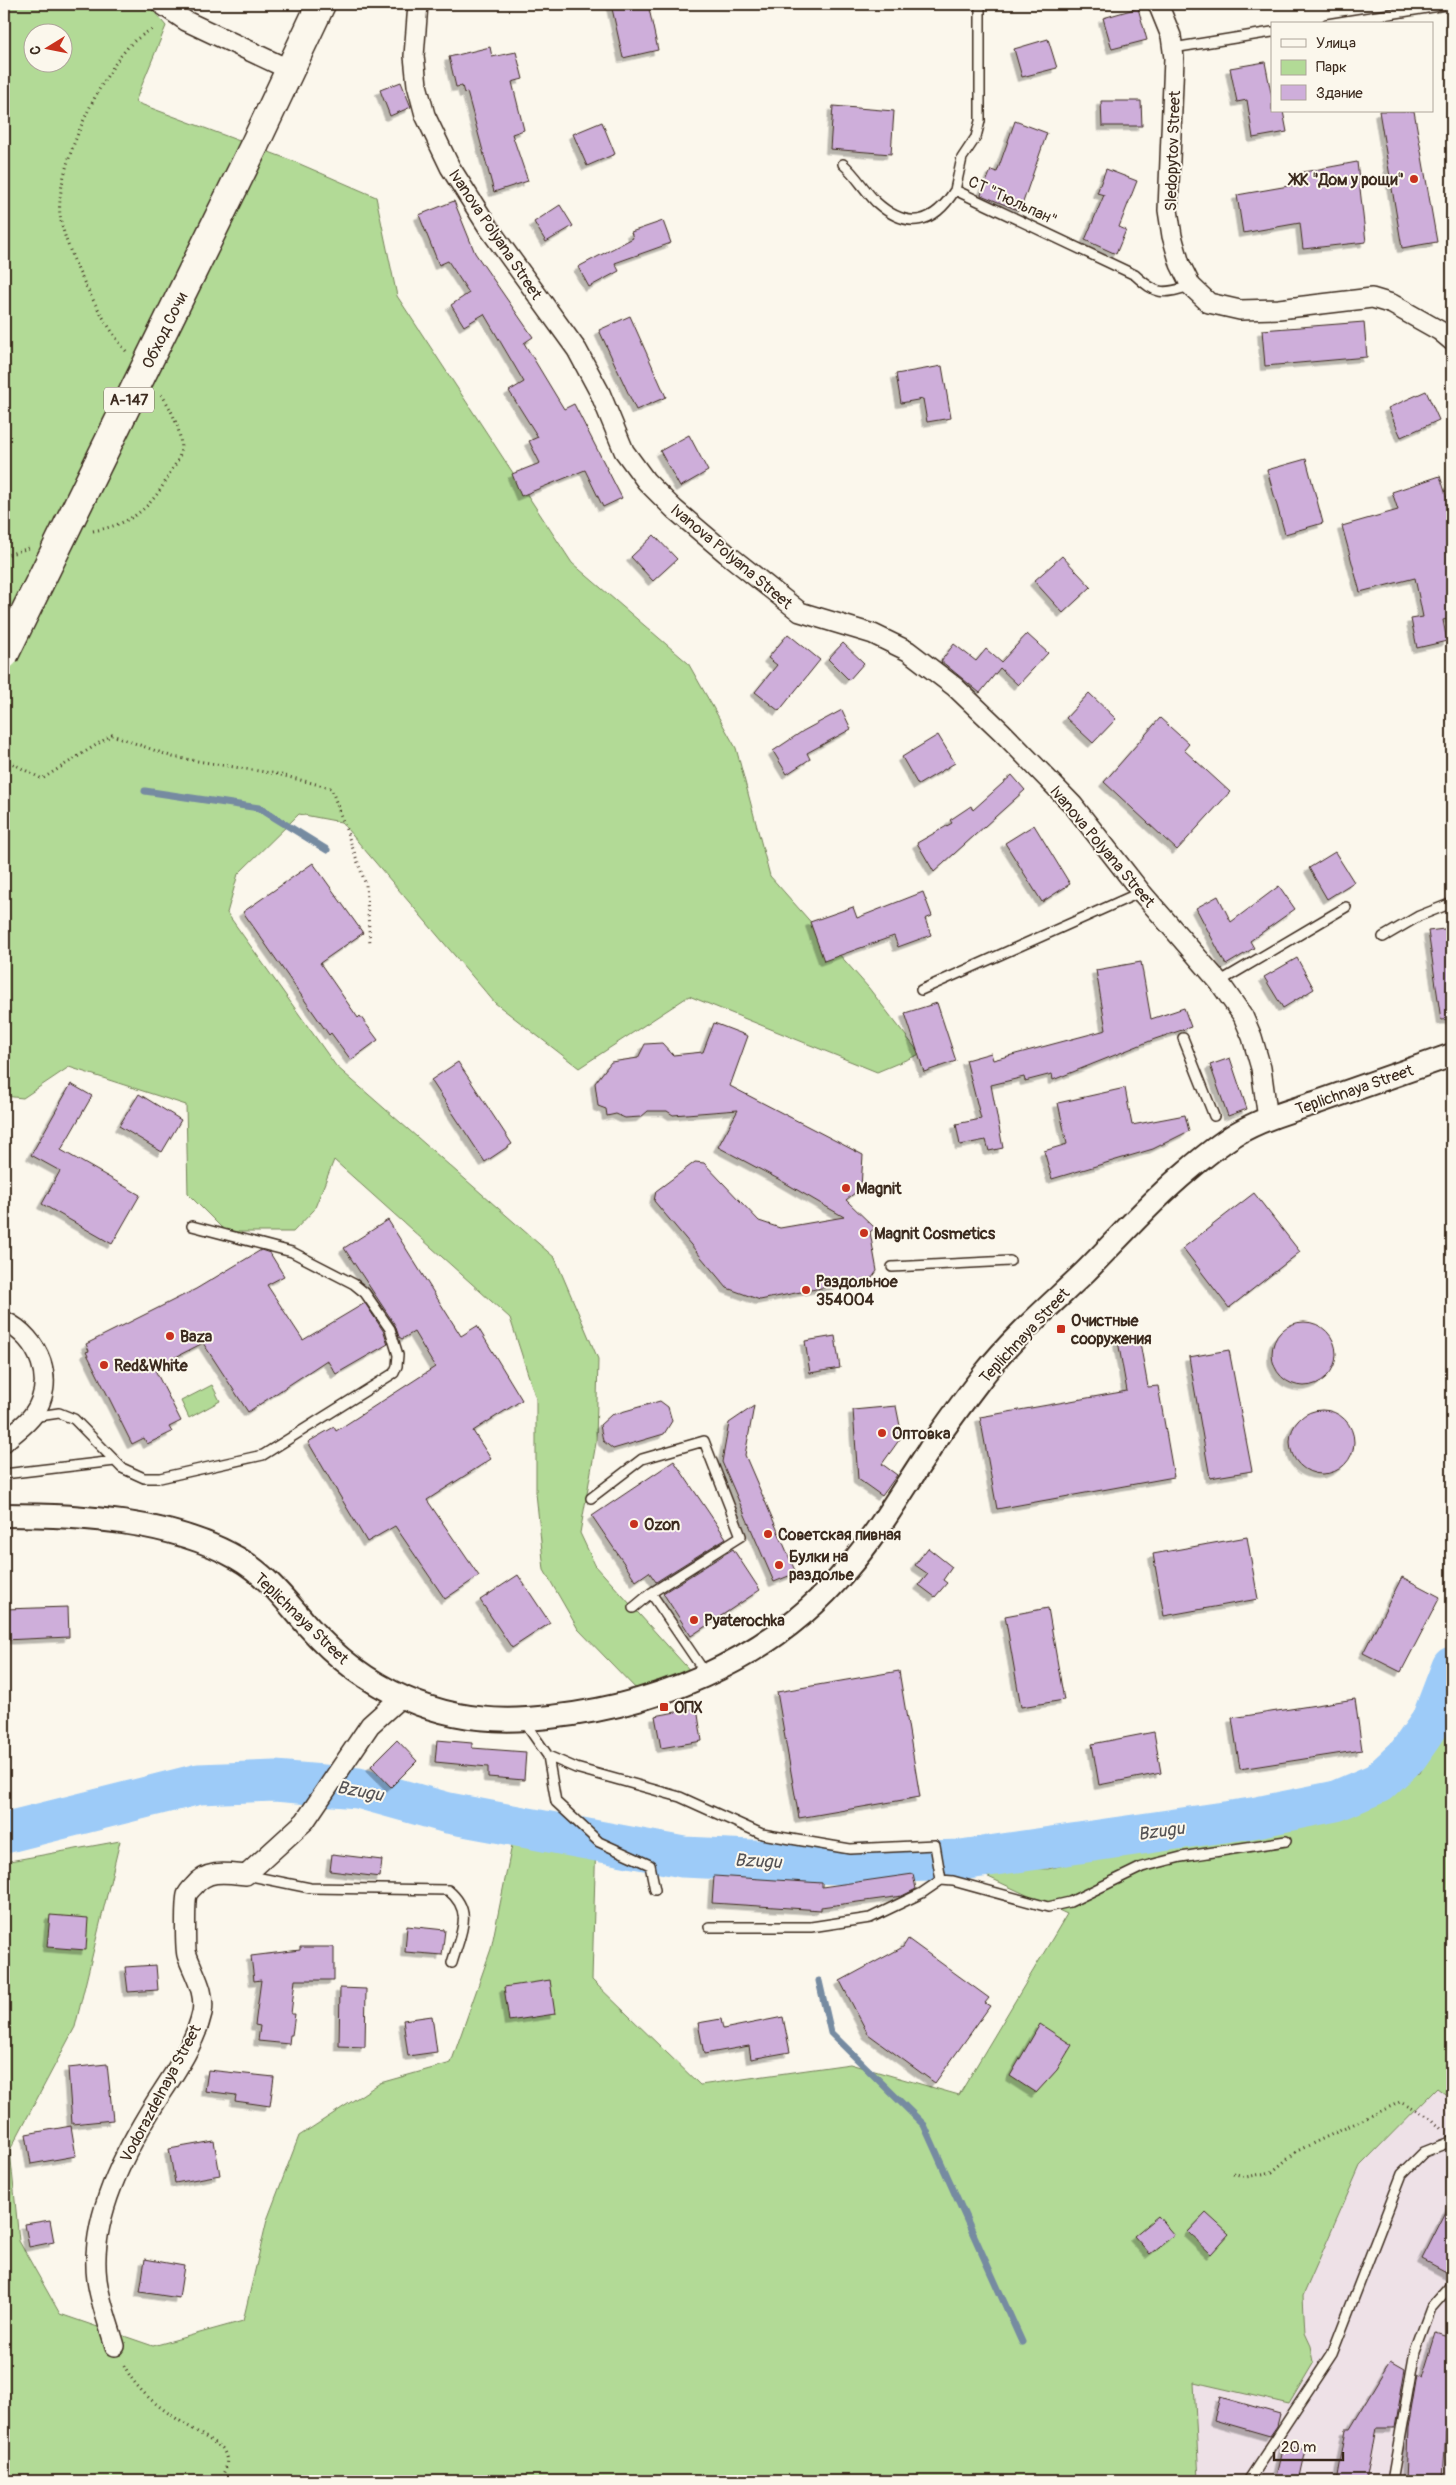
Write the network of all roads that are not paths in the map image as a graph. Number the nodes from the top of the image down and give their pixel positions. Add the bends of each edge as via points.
1 (161, 4) edge
2 (321, 4) edge
3 (418, 4) edge
4 (980, 4) edge
5 (1158, 4) edge
6 (1452, 4) edge
7 (1340, 22) edge
8 (1271, 32) edge
9 (1173, 48) junction
10 (288, 70) junction
11 (843, 164) dead end
12 (955, 190) junction
13 (1191, 286) junction
14 (1452, 342) edge
15 (4, 655) edge
16 (1141, 892) junction
17 (1452, 903) edge
18 (1346, 907) dead end
19 (1383, 937) dead end
20 (1219, 982) junction
21 (921, 990) dead end
22 (1183, 1038) dead end
23 (1452, 1055) edge
24 (1214, 1116) dead end
25 (1268, 1118) junction
26 (192, 1226) dead end
27 (1010, 1261) dead end
28 (892, 1267) dead end
29 (4, 1321) edge
30 (32, 1417) junction
31 (4, 1442) edge
32 (115, 1460) junction
33 (4, 1474) edge
34 (591, 1498) dead end
35 (4, 1515) edge
36 (651, 1593) junction
37 (633, 1608) dead end
38 (707, 1676) junction
39 (400, 1698) junction
40 (523, 1720) junction
41 (548, 1756) junction
42 (1286, 1841) dead end
43 (246, 1875) junction
44 (941, 1880) junction
45 (654, 1890) dead end
46 (709, 1928) dead end
47 (452, 1963) dead end
48 (1452, 2142) edge
49 (1452, 2284) edge
50 (115, 2346) road end
51 (1248, 2481) edge
52 (1392, 2481) edge

1 - 10 street via 186,21
2 - 10 highway, Обход Сочи / А-147
3 - 16 street, Ivanova Polyana Street via 414,56 416,85 425,115 488,227 577,350 600,393 624,451 646,482 727,554 800,612 873,634 908,651 955,687 1073,806
4 - 12 lane via 980,121 976,137 962,158
5 - 9 street, Sledopytov Street
6 - 7 lane
8 - 9 lane
9 - 13 street, Sledopytov Street via 1168,210 1180,264
10 - 15 highway, Обход Сочи / А-147, bridge via 254,146
11 - 12 lane, СТ "Тюльпан" via 876,202 907,220 921,220 936,214
12 - 13 lane, СТ "Тюльпан" via 1136,275 1152,291 1166,293
13 - 14 street, Sledopytov Street via 1209,303 1240,310 1279,309 1372,298 1392,304 1440,331
16 - 20 street, Ivanova Polyana Street
16 - 21 lane
17 - 19 lane via 1419,916
18 - 20 lane
20 - 25 street, Ivanova Polyana Street via 1243,1016 1252,1037 1261,1068
22 - 24 lane
23 - 25 street, Teplichnaya Street
25 - 38 street, Teplichnaya Street via 1235,1134 1184,1173 987,1370 847,1570 795,1623 760,1647
26 - 32 lane via 292,1252 354,1284 365,1293 390,1329 398,1355 397,1366 389,1377 263,1454 160,1478 133,1475
27 - 28 lane
29 - 30 street via 29,1340 41,1363 46,1386
30 - 31 street
30 - 32 lane via 59,1413 74,1419
32 - 33 lane
34 - 36 lane via 642,1459 704,1441 741,1536
35 - 39 street, Teplichnaya Street via 119,1521 197,1540 237,1558 271,1582 309,1628 341,1658
36 - 37 lane
36 - 38 lane
38 - 40 street, Teplichnaya Street via 622,1705
39 - 40 street, Teplichnaya Street via 477,1718
39 - 43 street via 370,1724 305,1821
40 - 41 lane
41 - 44 lane via 576,1768 680,1797 762,1834 850,1849 935,1845
41 - 45 lane via 556,1802 599,1842 650,1865
42 - 44 lane via 1181,1857 1142,1867 1070,1902 1048,1907
43 - 47 lane via 310,1888 448,1890 459,1899 465,1917
43 - 50 street, Vodorazdelnaya Street via 216,1873 200,1878 187,1894 186,1953 202,1990 202,2011 197,2030 117,2172 104,2209 98,2242 97,2280
44 - 46 lane via 870,1918 811,1927
48 - 51 lane via 1424,2152 1402,2174 1332,2354
49 - 52 lane via 1431,2308 1415,2351

